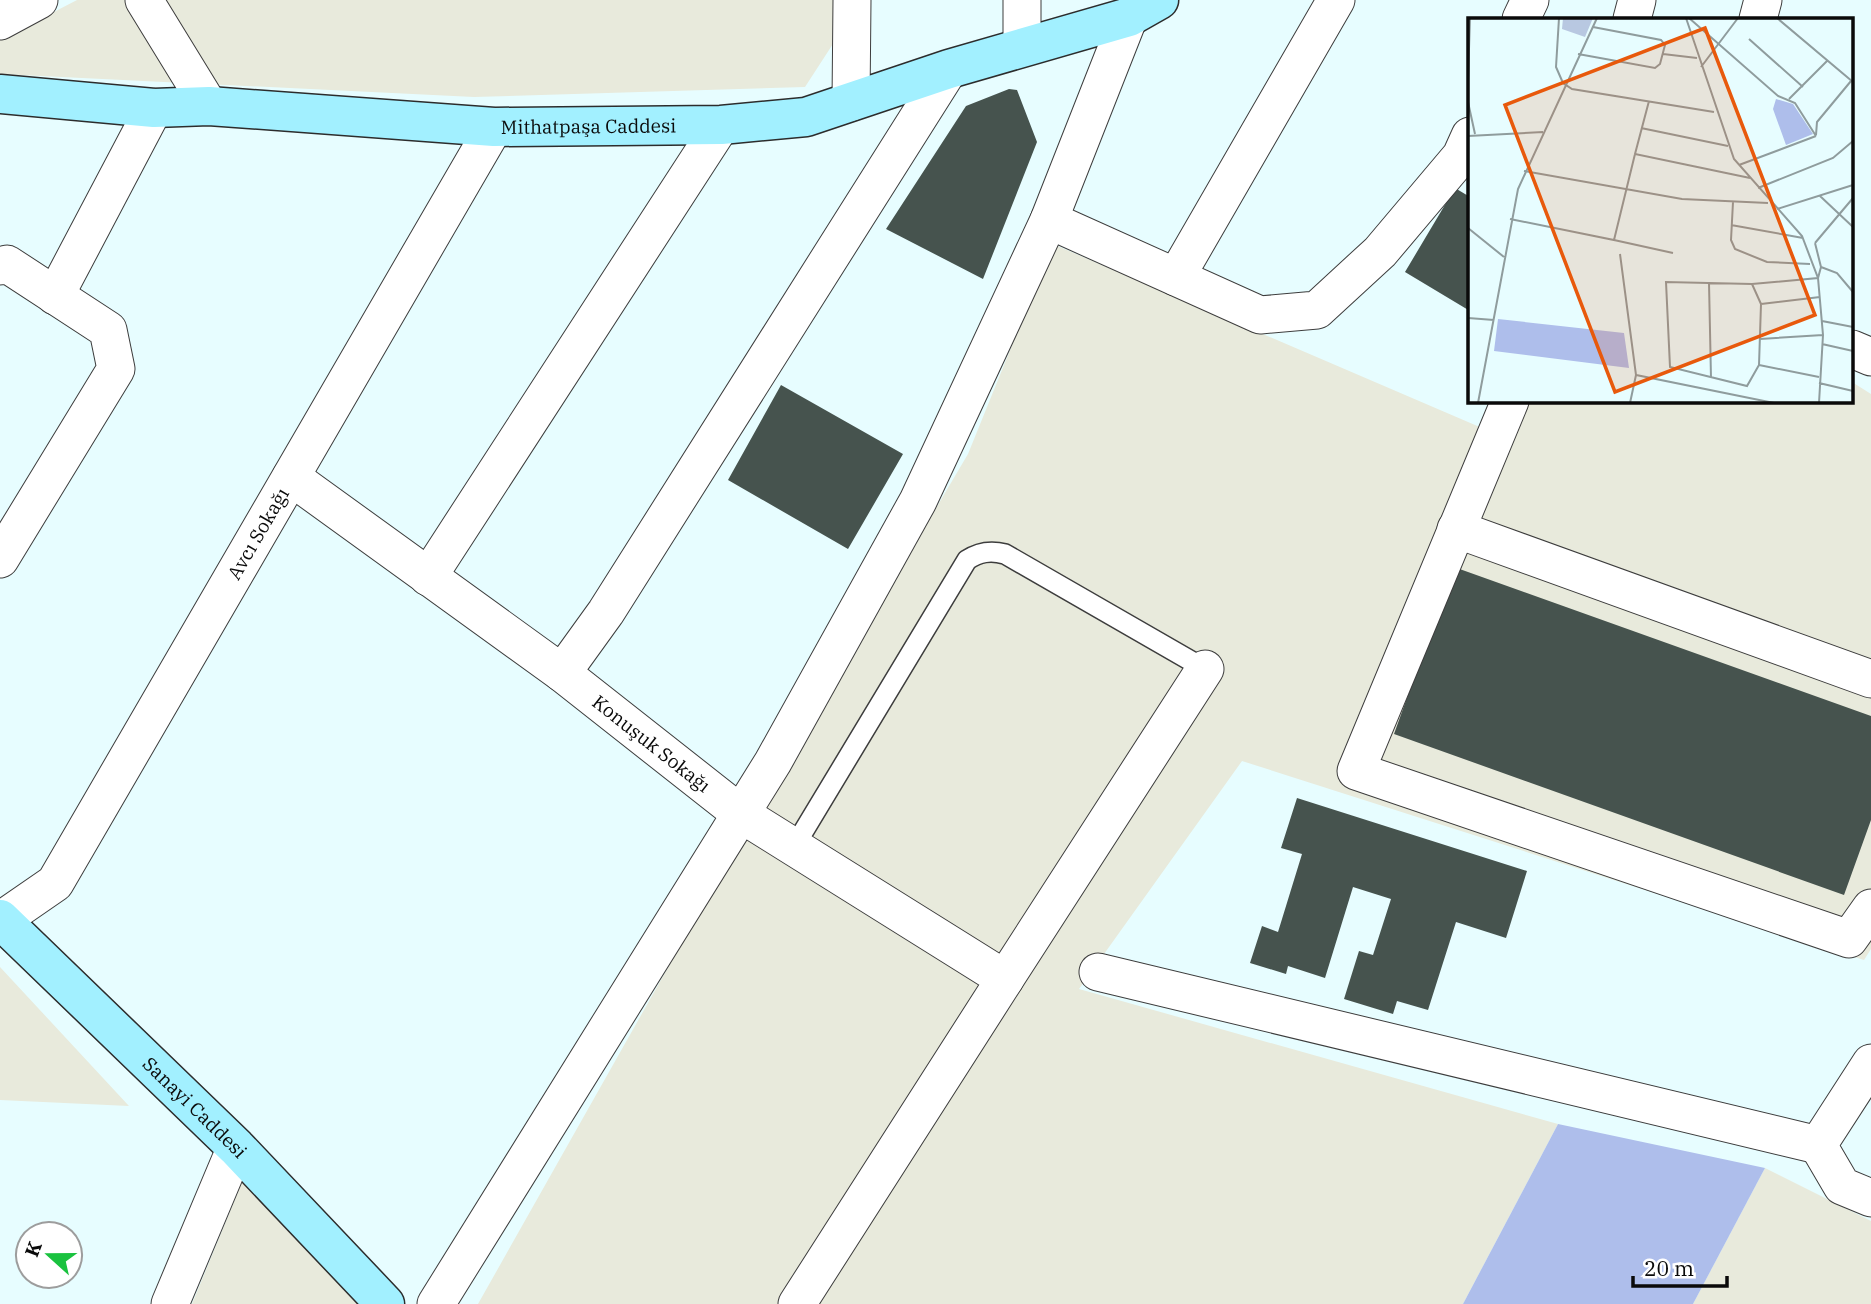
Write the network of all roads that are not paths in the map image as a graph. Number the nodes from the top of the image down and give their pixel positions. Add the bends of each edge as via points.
1 (39, 0) edge
2 (144, 0) edge
3 (852, 0) edge
4 (1022, 0) edge
5 (1336, 0) edge
6 (1530, 0) edge
7 (1637, 0) edge
8 (1763, 0) edge
9 (1144, 9) edge
10 (1521, 18) edge
11 (1632, 18) edge
12 (1758, 18) edge
13 (0, 21) edge
14 (1022, 47) junction
15 (949, 69) junction
16 (0, 94) edge
17 (851, 102) junction
18 (209, 106) junction
19 (154, 108) junction
20 (721, 125) junction
21 (494, 127) junction
22 (1468, 140) edge
23 (1049, 220) junction
24 (0, 266) edge
25 (1176, 277) junction
26 (55, 296) junction
27 (1854, 350) edge
28 (1871, 357) edge
29 (1510, 402) edge
30 (291, 477) junction
31 (1456, 529) junction
32 (0, 559) edge
33 (428, 577) junction
34 (1205, 669) joint
35 (562, 673) junction
36 (1871, 679) edge
37 (741, 814) junction
38 (794, 847) junction
39 (1871, 908) edge
40 (1, 920) edge
41 (1098, 972) dead end
42 (1005, 979) junction
43 (1871, 1063) edge
44 (1818, 1145) junction
45 (236, 1147) junction
46 (1871, 1199) edge
47 (170, 1304) edge
48 (385, 1304) edge
49 (436, 1304) edge
50 (797, 1304) edge

1 - 13 street
2 - 18 street
3 - 17 street
4 - 14 street
5 - 25 street
6 - 10 street
7 - 11 street
8 - 12 street
9 - 14 main road, Mithatpaşa Caddesi
9 - 23 street
14 - 15 main road, Mithatpaşa Caddesi
15 - 17 main road, Mithatpaşa Caddesi
15 - 35 street via 606,612
16 - 19 main road, Mithatpaşa Caddesi
17 - 20 main road, Mithatpaşa Caddesi via 806,117
18 - 19 main road, Mithatpaşa Caddesi
18 - 21 main road, Mithatpaşa Caddesi
19 - 26 street
20 - 21 main road, Mithatpaşa Caddesi
20 - 33 street
21 - 30 street, Avcı Sokağı
22 - 25 street via 1461,156 1380,252 1317,310 1260,315
23 - 25 street
23 - 37 street via 919,501
24 - 26 street via 7,264
26 - 32 street via 108,330 116,369
27 - 28 street
29 - 31 street
30 - 33 street, Konuşuk Sokağı
30 - 40 street, Avcı Sokağı via 55,883
31 - 36 street
31 - 39 street via 1356,771 1849,939
33 - 35 street, Konuşuk Sokağı
34 - 38 lane via 1005,554 975,555 967,561
34 - 42 street
35 - 37 street, Konuşuk Sokağı
37 - 38 street, Konuşuk Sokağı
37 - 49 street
38 - 42 street, Konuşuk Sokağı
40 - 45 main road, Sanayi Caddesi
41 - 44 street
42 - 50 street
43 - 44 street
44 - 46 street via 1842,1186
45 - 47 street
45 - 48 main road, Sanayi Caddesi

